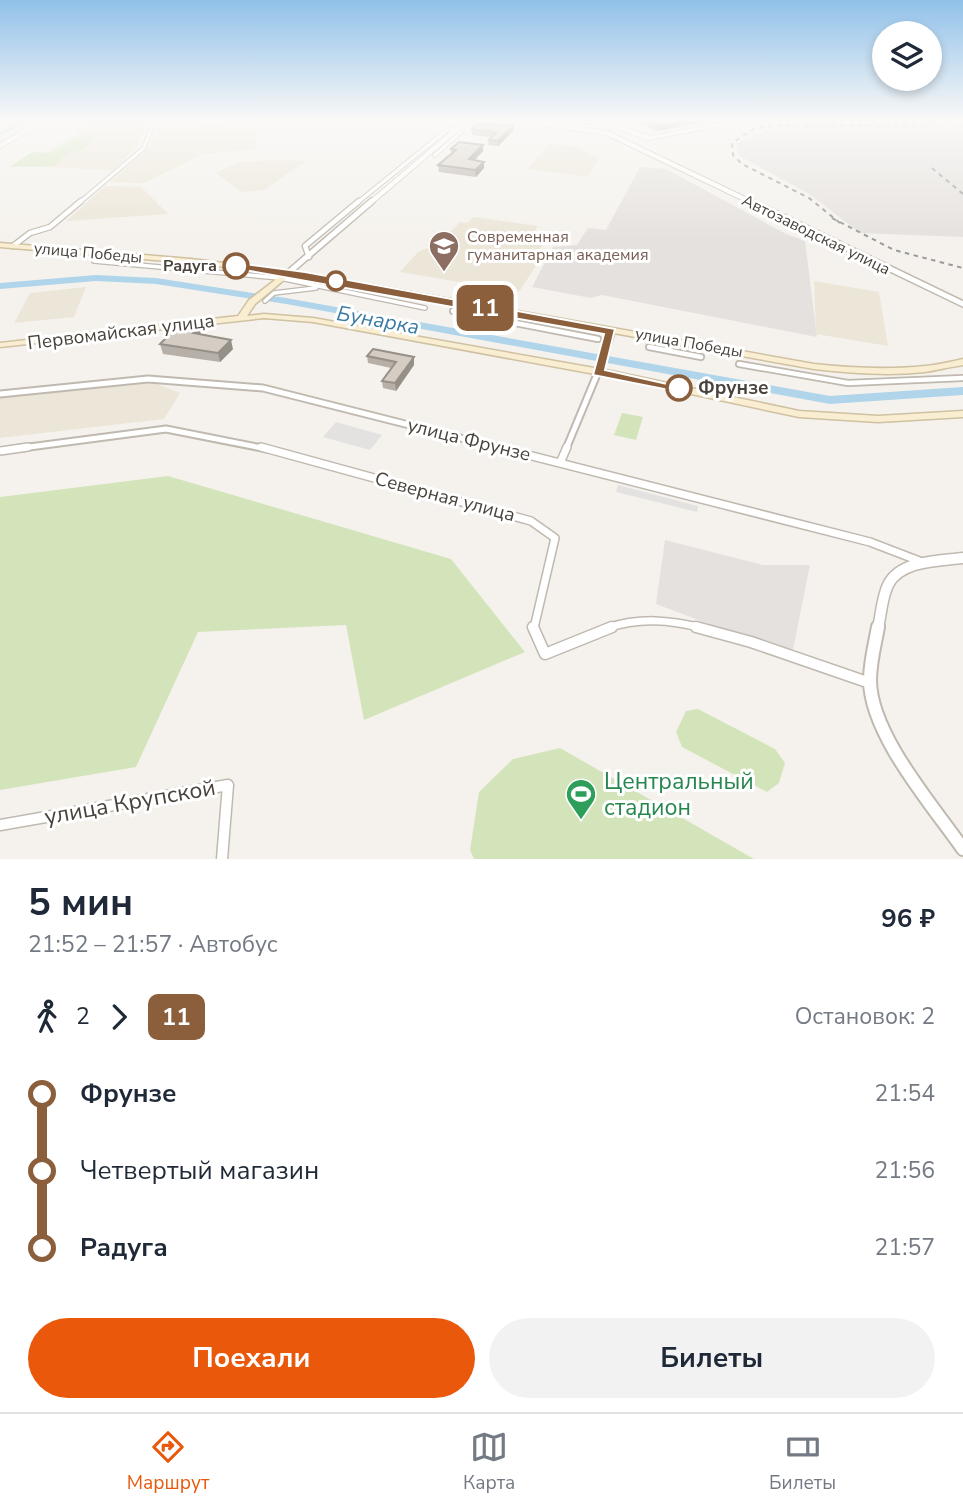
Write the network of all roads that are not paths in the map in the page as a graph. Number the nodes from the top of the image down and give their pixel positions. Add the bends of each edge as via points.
1 (132, 159) edge
2 (411, 159) edge
3 (423, 159) edge
4 (661, 159) edge
5 (0, 245) edge
6 (13, 246) junction
7 (309, 257) junction
8 (94, 261) dead end
9 (281, 276) junction
10 (319, 288) junction
11 (266, 296) junction
12 (963, 304) edge
13 (425, 308) dead end
14 (453, 311) dead end
15 (242, 317) junction
16 (611, 331) junction
17 (598, 339) dead end
18 (0, 345) edge
19 (649, 347) dead end
20 (701, 357) dead end
21 (963, 362) edge
22 (739, 364) dead end
23 (598, 372) junction
24 (963, 378) edge
25 (0, 394) edge
26 (963, 414) edge
27 (0, 451) edge
28 (560, 463) junction
29 (906, 556) junction
30 (961, 560) edge
31 (929, 564) junction
32 (908, 568) junction
33 (870, 683) junction
34 (0, 825) edge
35 (963, 849) edge
36 (222, 859) edge

1 - 6 street via 50,227 30,233
2 - 7 street via 305,246
3 - 7 street
4 - 12 street, Автозаводская улица
5 - 6 main road, улица Победы
6 - 9 main road, улица Победы via 210,263
7 - 9 street
8 - 9 street
9 - 10 street
9 - 11 main road
9 - 16 main road, улица Победы
10 - 11 street
10 - 13 street
11 - 15 main road via 252,303
14 - 17 street
15 - 18 main road, Первомайская улица
15 - 23 main road, Первомайская улица via 313,320
16 - 21 main road, улица Победы via 858,370 892,371
16 - 23 street
19 - 20 street
22 - 24 street via 848,383
23 - 26 main road via 808,415 878,419
23 - 28 street
25 - 28 street, улица Фрунзе via 166,378 263,388
27 - 33 street, Северная улица via 166,429 244,443 469,502 531,521 555,538 533,626 545,654 637,620 665,620
28 - 29 street, улица Фрунзе via 870,542
29 - 31 street, улица Фрунзе
29 - 32 street
30 - 31 street
31 - 32 street
32 - 33 street via 894,574 887,586
33 - 35 street via 873,707 888,735
34 - 36 street, улица Крупской via 228,785

